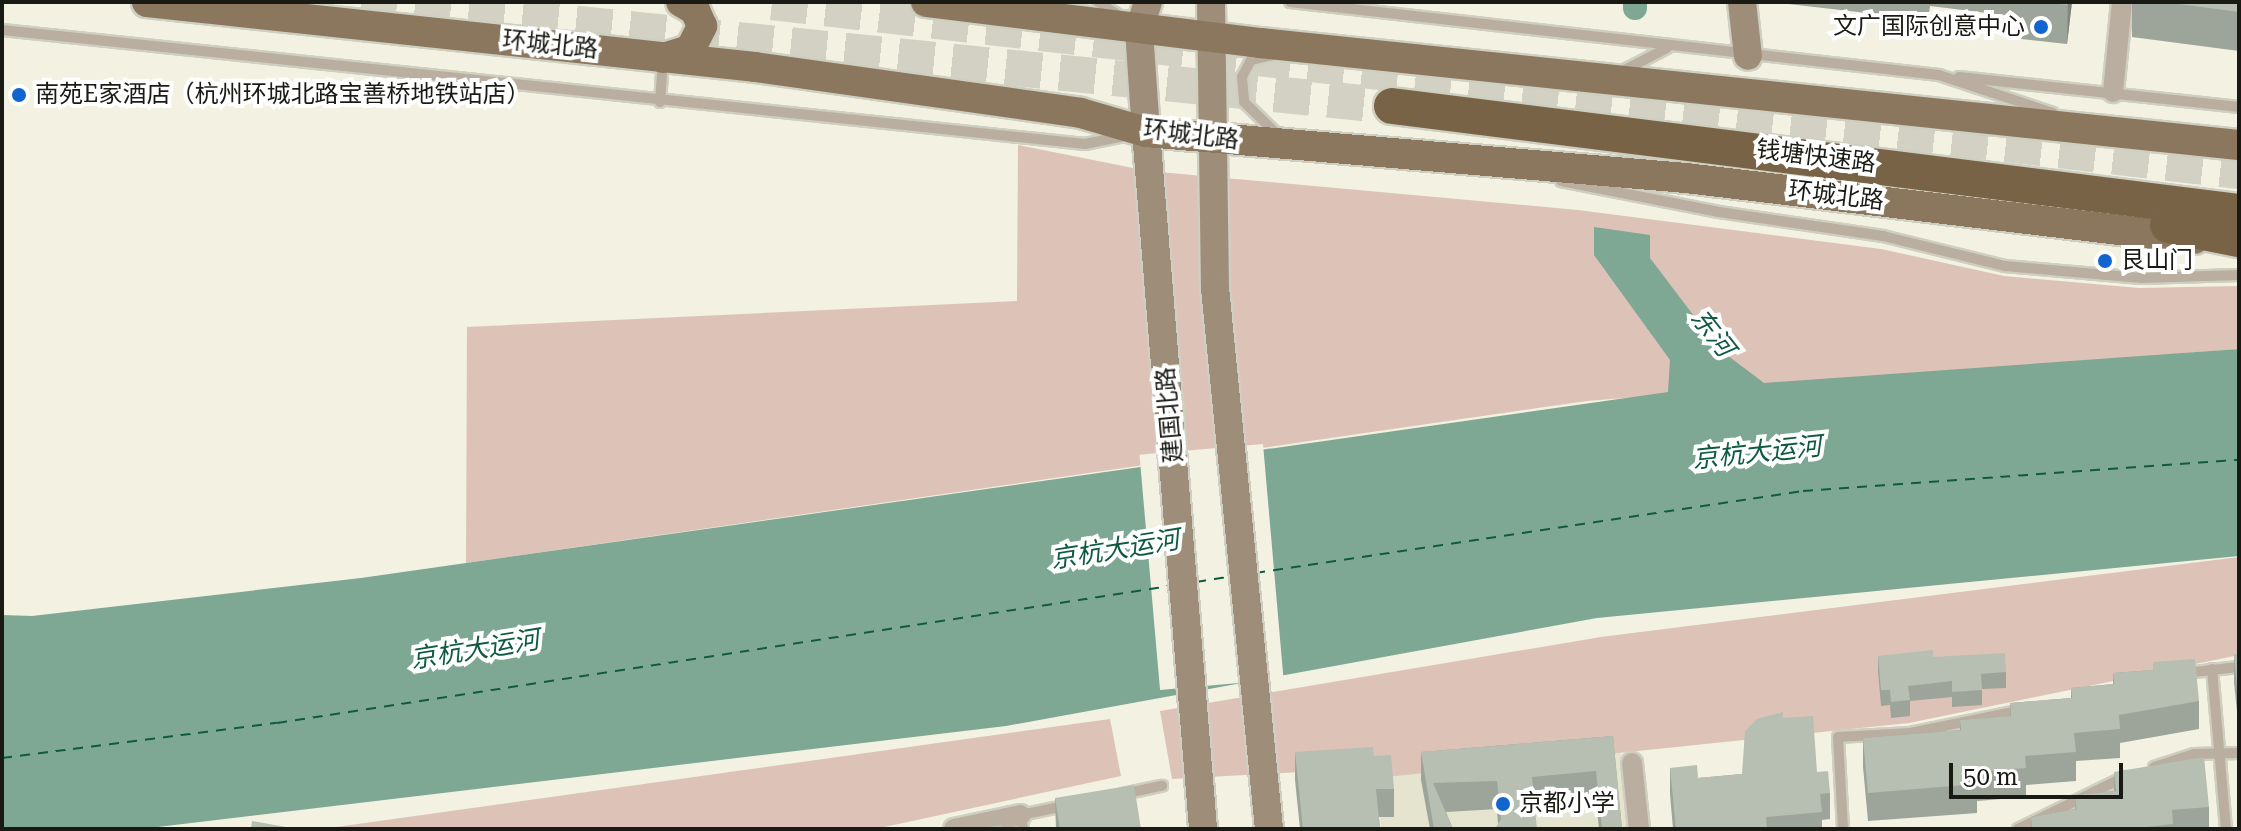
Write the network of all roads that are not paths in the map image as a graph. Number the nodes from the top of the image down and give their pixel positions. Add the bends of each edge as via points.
1 (147, 2) edge
2 (681, 2) edge
3 (926, 2) edge
4 (1098, 2) edge
5 (1211, 2) edge
6 (1290, 2) edge
7 (1742, 2) edge
8 (2122, 2) edge
9 (1144, 16) edge
10 (2, 30) edge
11 (1210, 35) junction
12 (1669, 47) junction
13 (1327, 48) junction
14 (1748, 56) junction
15 (663, 58) junction
16 (1939, 75) junction
17 (1609, 78) junction
18 (2113, 92) junction
19 (660, 102) junction
20 (1392, 106) tunnel mouth
21 (2239, 107) edge
22 (1146, 132) junction
23 (2107, 132) junction
24 (1215, 138) junction
25 (2239, 145) edge
26 (1313, 149) junction
27 (1457, 160) junction
28 (1841, 160) junction
29 (2239, 212) edge
30 (2239, 241) edge
31 (2239, 275) edge
32 (2239, 667) edge
33 (2212, 669) junction
34 (2165, 675) edge
35 (2035, 708) edge
36 (2219, 752) junction
37 (2239, 753) edge
38 (1632, 763) dead end
39 (1162, 786) dead end
40 (1115, 796) edge
41 (1084, 802) edge
42 (1022, 822) edge
43 (954, 829) edge
44 (1203, 829) edge
45 (1269, 829) edge
46 (1639, 829) edge
47 (1843, 829) edge
48 (2018, 829) edge
49 (2226, 829) edge

1 - 15 main road, 环城北路
2 - 15 main road via 695,10 702,26 690,50
3 - 9 main road via 1067,16
4 - 9 lane
5 - 11 main road
6 - 12 lane
7 - 14 main road
8 - 18 street
9 - 11 main road
9 - 22 main road, 建国北路
10 - 19 lane
11 - 13 main road
11 - 24 main road
12 - 14 lane
12 - 17 lane
13 - 17 main road
13 - 26 lane via 1251,60 1242,77 1244,102 1267,130
14 - 16 lane
15 - 19 lane
15 - 22 main road, 环城北路 via 1081,113
16 - 18 lane
16 - 23 lane
17 - 23 main road
18 - 21 lane
19 - 22 lane via 1085,144
20 - 28 highway, 钱塘快速路
22 - 24 main road, 环城北路
22 - 44 main road, 建国北路
23 - 25 main road
24 - 26 main road, 环城北路
24 - 45 main road via 1215,288
26 - 27 main road, 环城北路
27 - 30 main road, 环城北路 via 1686,178
27 - 31 lane via 1719,212 1883,236 2005,266 2141,278
28 - 29 highway, 钱塘快速路
28 - 30 highway
32 - 33 lane
33 - 34 lane
33 - 36 lane
35 - 47 lane via 1910,733 1838,737
36 - 37 lane
36 - 48 lane via 2194,754 2112,781
36 - 49 lane
38 - 46 street
39 - 40 lane
41 - 42 lane
42 - 43 street

